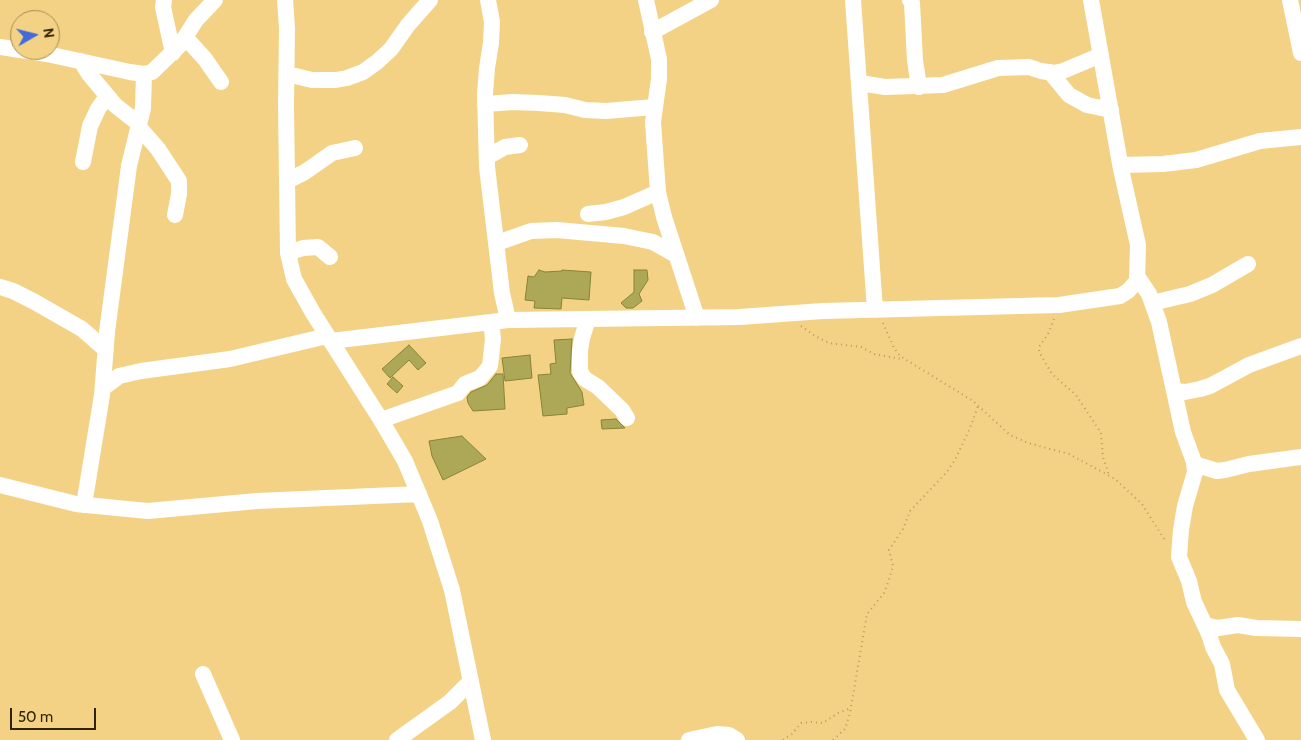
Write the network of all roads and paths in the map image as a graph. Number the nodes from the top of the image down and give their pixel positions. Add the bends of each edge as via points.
1 (164, 0) edge
2 (285, 0) edge
3 (430, 0) edge
4 (488, 0) edge
5 (646, 0) edge
6 (711, 0) edge
7 (853, 0) edge
8 (910, 0) edge
9 (1091, 0) edge
10 (1290, 0) edge
11 (208, 4) edge
12 (652, 32) junction
13 (185, 37) junction
14 (173, 53) junction
15 (1301, 53) edge
16 (1101, 55) junction
17 (60, 57) edge
18 (82, 61) junction
19 (1050, 72) junction
20 (144, 74) junction
21 (287, 74) junction
22 (221, 82) dead end
23 (860, 83) junction
24 (919, 87) junction
25 (107, 96) junction
26 (485, 104) junction
27 (654, 107) junction
28 (1111, 110) junction
29 (139, 125) junction
30 (1301, 137) edge
31 (520, 145) dead end
32 (355, 148) dead end
33 (487, 157) junction
34 (83, 162) dead end
35 (1121, 165) junction
36 (287, 181) junction
37 (658, 192) junction
38 (588, 214) dead end
39 (175, 215) dead end
40 (496, 243) junction
41 (288, 253) junction
42 (676, 255) junction
43 (330, 257) dead end
44 (1248, 264) dead end
45 (1138, 276) junction
46 (0, 287) edge
47 (1127, 292) junction
48 (1151, 302) junction
49 (1058, 305) junction
50 (877, 310) junction
51 (789, 314) junction
52 (696, 318) junction
53 (508, 320) junction
54 (588, 320) junction
55 (491, 322) junction
56 (329, 338) junction
57 (1301, 346) edge
58 (106, 350) junction
59 (903, 359) junction
60 (103, 388) junction
61 (1174, 392) junction
62 (978, 406) junction
63 (627, 418) dead end
64 (381, 420) junction
65 (1301, 457) edge
66 (1194, 464) junction
67 (1109, 476) junction
68 (0, 485) edge
69 (419, 494) junction
70 (84, 505) junction
71 (1179, 557) junction
72 (1205, 625) junction
73 (1301, 629) edge
74 (203, 674) dead end
75 (471, 681) junction
76 (851, 708) junction
77 (232, 740) edge
78 (397, 740) edge
79 (483, 740) edge
80 (689, 740) edge
81 (737, 740) edge
82 (782, 740) edge
83 (834, 740) edge
84 (1257, 740) edge

1 - 14 street
2 - 21 street
3 - 21 street via 391,49 363,72 336,80 312,80
4 - 26 street via 492,22
5 - 12 street
6 - 12 street
7 - 23 street
8 - 24 street
9 - 16 street
10 - 15 street
11 - 13 street
12 - 27 street via 659,59
13 - 14 street
13 - 22 street
14 - 20 street via 152,72
16 - 19 street via 1063,71
16 - 28 street
17 - 18 street
18 - 20 street
18 - 25 street
19 - 24 street via 1029,67 998,68 943,85
19 - 28 street via 1069,95 1087,105
20 - 29 street
21 - 36 street
23 - 24 street
23 - 50 street
25 - 29 street
25 - 34 street via 90,126
26 - 27 street via 539,103 606,111
26 - 33 street
27 - 37 street via 652,122
28 - 35 street
29 - 39 street via 179,181
29 - 58 street via 129,166
30 - 35 street via 1260,141 1196,160
31 - 33 street via 505,147
32 - 36 street via 332,153
33 - 40 street
35 - 45 street via 1138,239
36 - 41 street
37 - 38 street via 624,207
37 - 42 street
40 - 42 street via 531,231 557,230 653,242
40 - 53 street
41 - 43 street via 318,247
41 - 56 street via 294,278
42 - 52 street
44 - 48 street via 1190,294
45 - 47 street
45 - 48 street
46 - 58 street via 33,301 82,329
47 - 48 street
47 - 49 street via 1120,296
48 - 61 street via 1159,322
49 - 50 street
49 - 67 path via 1039,352 1052,374 1076,395 1100,433
50 - 51 street
50 - 59 path via 894,348
51 - 52 street
51 - 59 path via 814,336 829,343 860,346 874,354
52 - 54 street
53 - 54 street
53 - 55 street
54 - 63 street via 580,351 580,372
55 - 56 street
55 - 64 street via 490,366 480,378 465,384 458,393
56 - 60 street via 230,359 141,371 119,376
56 - 64 street
57 - 61 street via 1249,365 1205,388
58 - 60 street
59 - 62 path
60 - 70 street
61 - 66 street
62 - 67 path via 1017,439 1069,454
62 - 76 path via 955,460 910,511 889,550 893,566 884,593 867,614
64 - 69 street
65 - 66 street via 1217,471
66 - 71 street
67 - 71 path via 1142,504
68 - 70 street
69 - 70 street via 257,501 148,511
69 - 75 street via 452,590
71 - 72 street
72 - 73 street
72 - 84 street via 1222,664 1228,690
74 - 77 street
75 - 78 street via 450,702
75 - 79 street
76 - 82 path via 823,723 801,723
76 - 83 path via 845,729
80 - 81 street via 717,734

